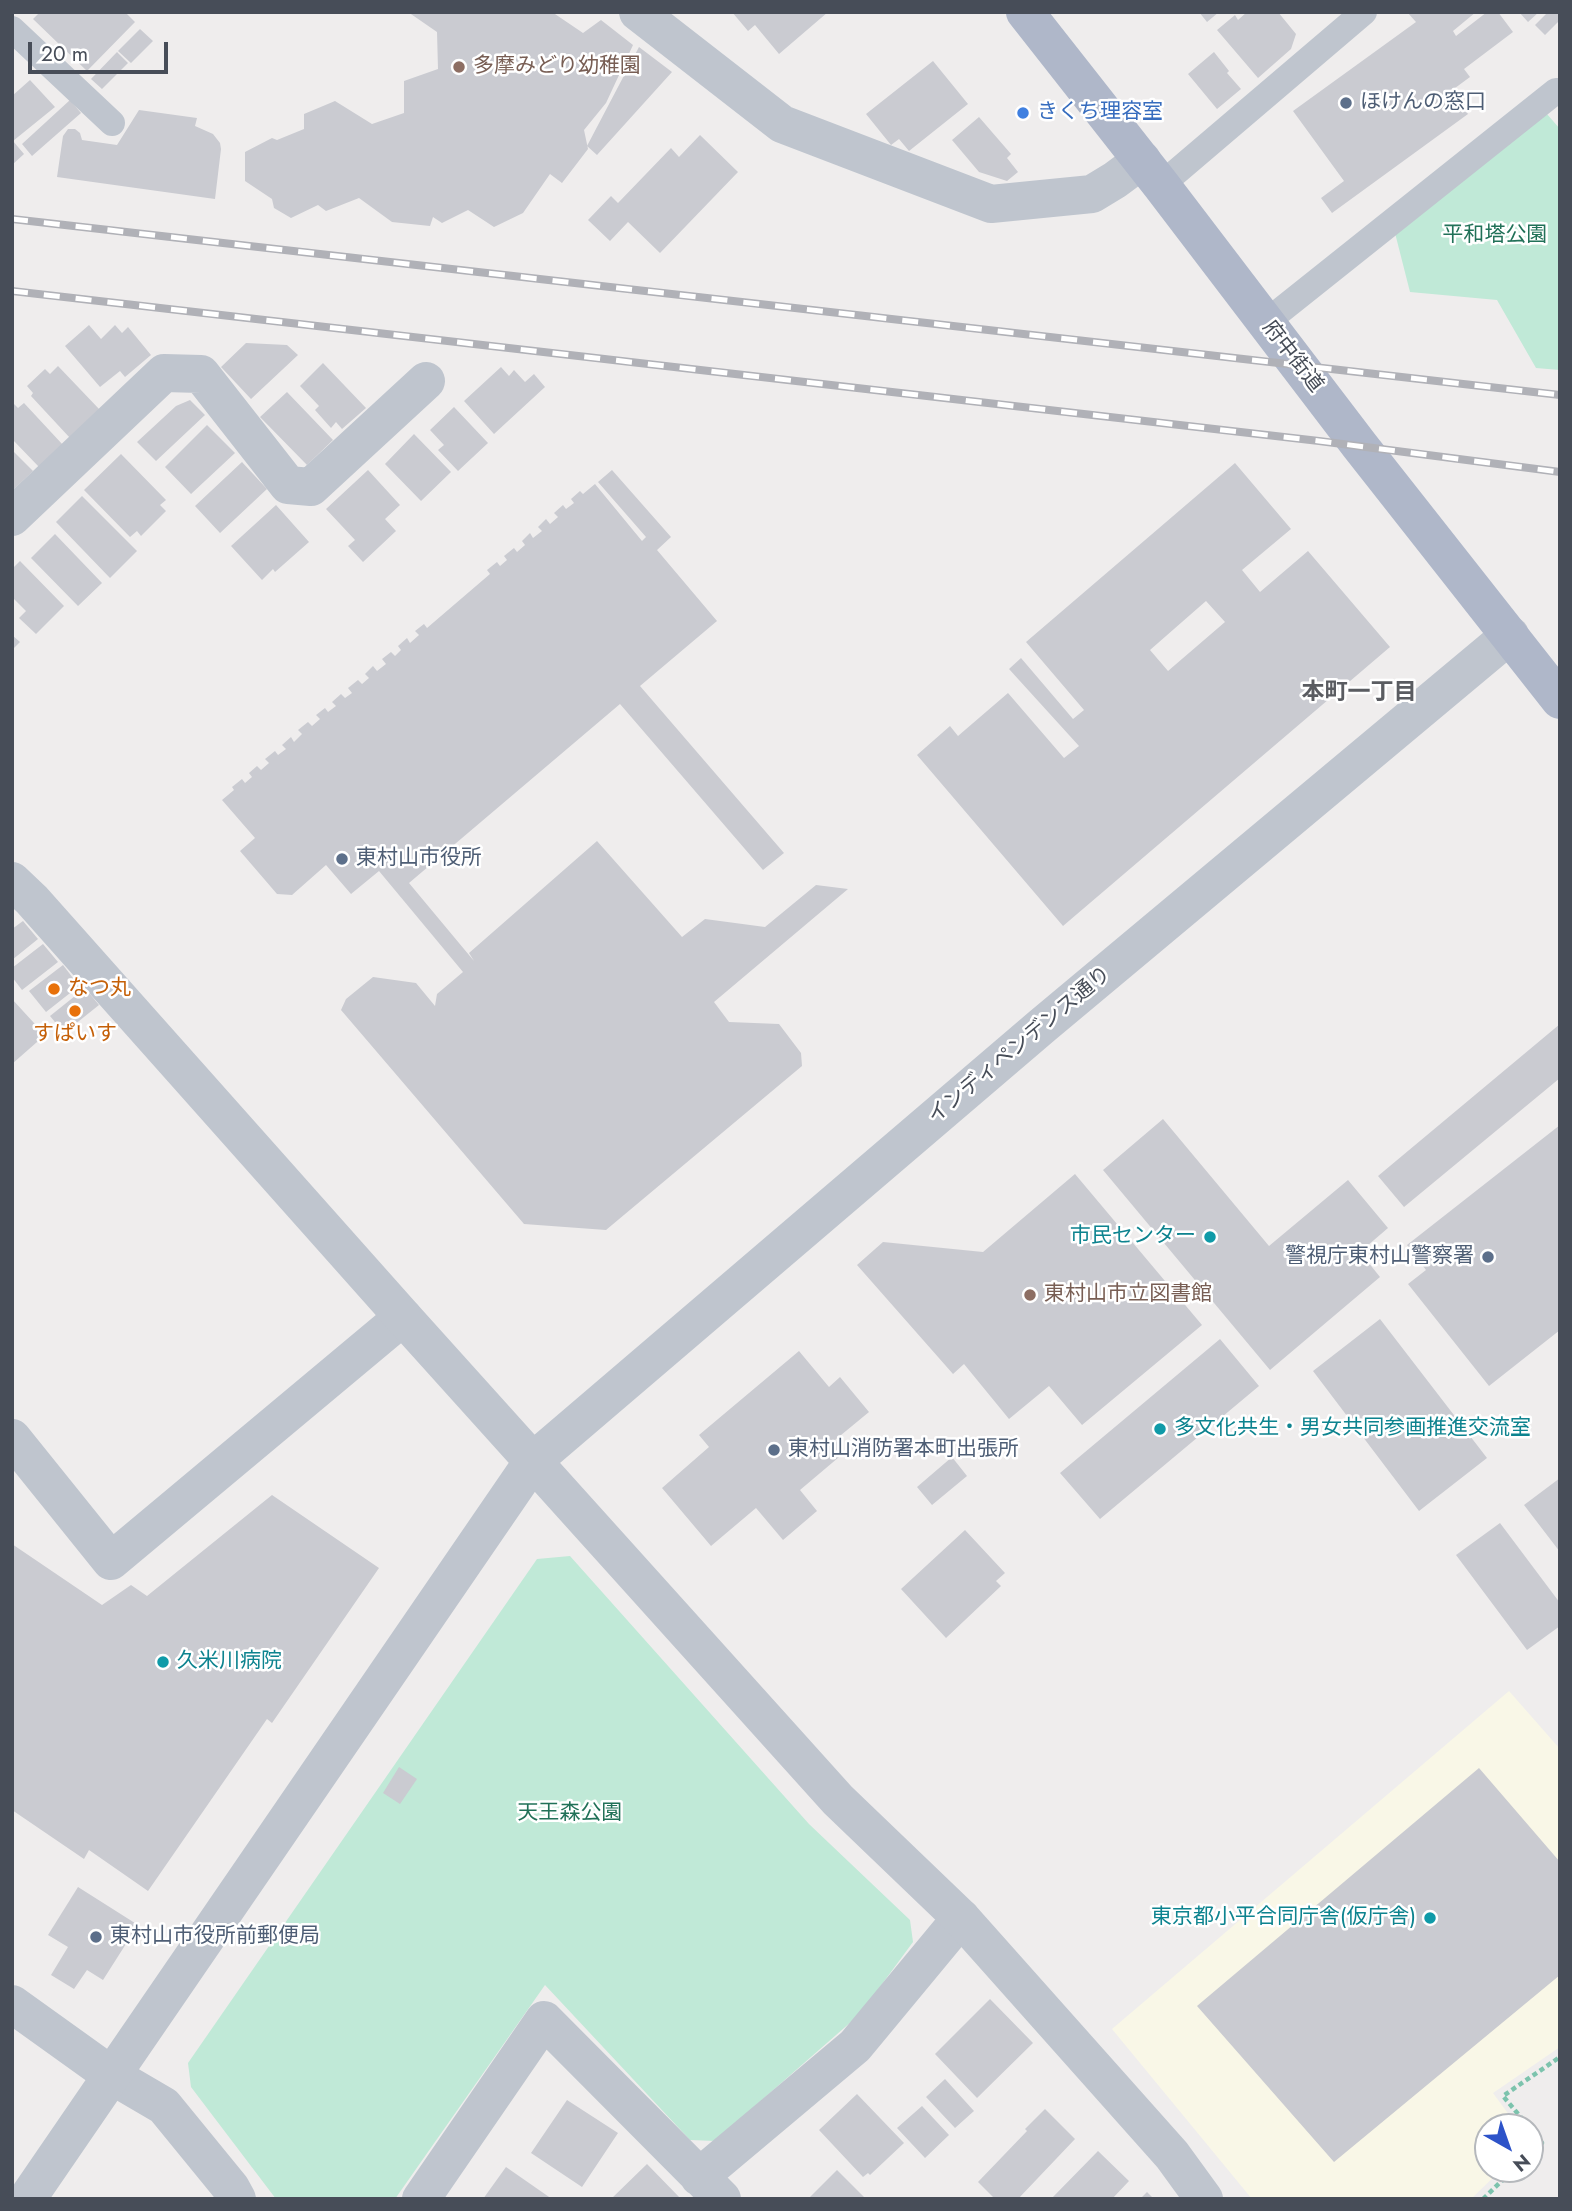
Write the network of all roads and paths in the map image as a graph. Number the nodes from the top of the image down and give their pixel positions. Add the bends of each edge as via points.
1 (638, 12) edge
2 (1025, 12) edge
3 (1364, 12) edge
4 (12, 29) edge
5 (1556, 91) dead end
6 (112, 123) dead end
7 (1151, 172) junction
8 (1265, 323) junction
9 (426, 381) dead end
10 (12, 517) edge
11 (1510, 635) junction
12 (1560, 701) edge
13 (15, 890) edge
14 (403, 1317) junction
15 (12, 1438) edge
16 (533, 1461) junction
17 (961, 1918) junction
18 (12, 2004) edge
19 (1560, 2057) edge
20 (111, 2075) junction
21 (1517, 2113) edge
22 (1500, 2183) edge
23 (710, 2188) edge
24 (27, 2199) edge
25 (237, 2199) edge
26 (421, 2199) edge
27 (1204, 2199) edge
28 (1483, 2199) edge

1 - 7 street via 782,124 991,204 1092,194 1115,180
2 - 7 main road, 府中街道
3 - 7 lane
4 - 6 lane
5 - 8 lane
7 - 8 main road, 府中街道
8 - 11 main road, 府中街道
9 - 10 street via 311,487 288,485 201,374 164,373
11 - 12 main road, 府中街道
11 - 16 street, インディペンデンス通り
13 - 14 street
14 - 15 street via 111,1561
14 - 16 street
16 - 17 street via 838,1800
16 - 20 street, インディペンデンス通り
17 - 23 street via 855,2046
17 - 27 street via 1171,2155
18 - 20 street
19 - 21 path via 1503,2096
20 - 24 street, インディペンデンス通り
20 - 25 street via 164,2106
22 - 28 path
23 - 26 street via 544,2020

